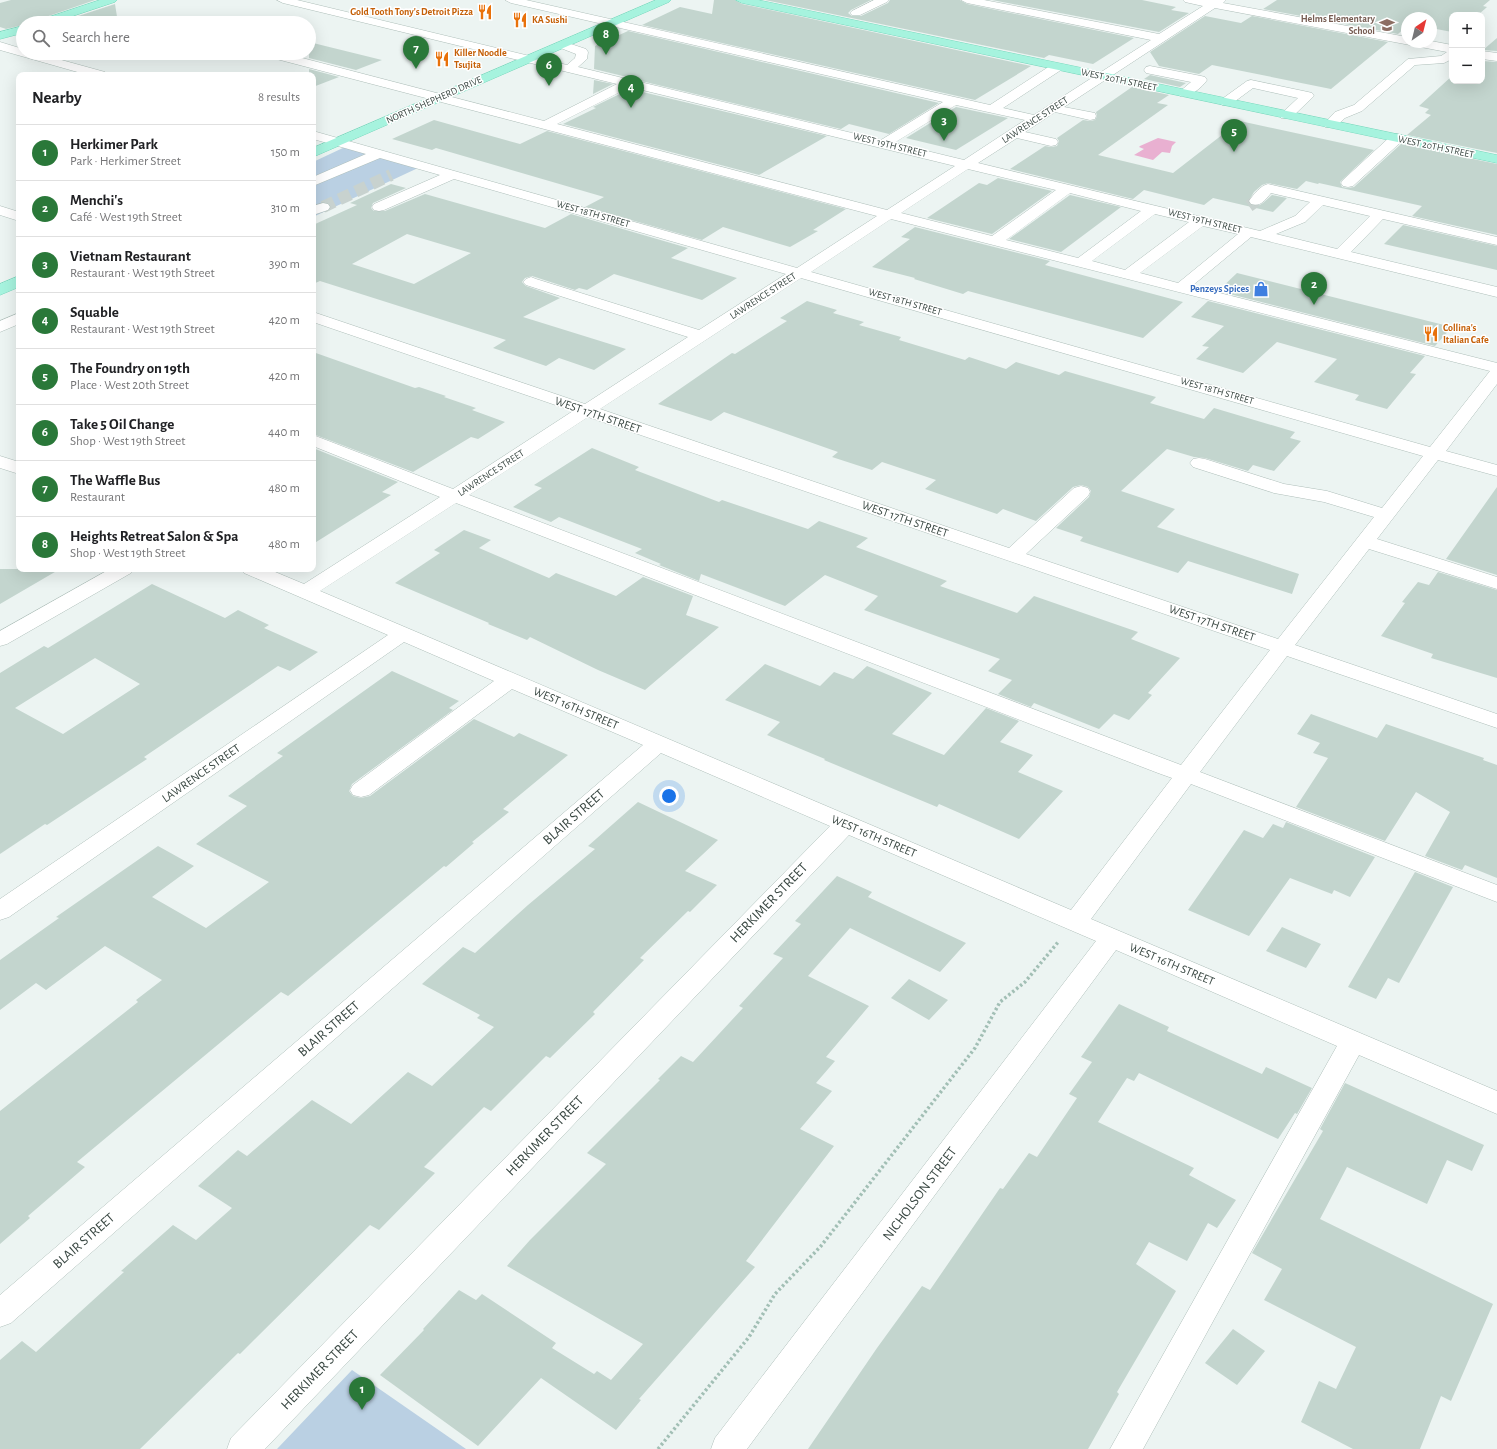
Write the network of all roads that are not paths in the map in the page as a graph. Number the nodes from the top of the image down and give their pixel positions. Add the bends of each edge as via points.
1 (111, 0) edge
2 (283, 0) edge
3 (511, 0) edge
4 (665, 0) edge
5 (742, 0) edge
6 (883, 0) edge
7 (967, 0) edge
8 (1189, 0) edge
9 (1216, 2) edge
10 (856, 14) dead end
11 (62, 16) edge
12 (613, 23) junction
13 (16, 31) edge
14 (0, 36) edge
15 (1161, 38) junction
16 (1401, 39) edge
17 (562, 45) junction
18 (0, 46) edge
19 (1437, 46) edge
20 (1449, 48) edge
21 (16, 51) edge
22 (1485, 55) edge
23 (1449, 56) edge
24 (1497, 57) edge
25 (48, 60) edge
26 (296, 60) edge
27 (528, 60) junction
28 (1057, 67) junction
29 (570, 68) junction
30 (1150, 70) dead end
31 (90, 72) edge
32 (1102, 76) junction
33 (630, 82) junction
34 (1184, 93) junction
35 (440, 98) junction
36 (955, 100) junction
37 (1226, 102) junction
38 (1053, 108) junction
39 (992, 109) junction
40 (1286, 115) junction
41 (1090, 116) dead end
42 (1036, 119) junction
43 (1330, 124) junction
44 (545, 125) junction
45 (1014, 133) junction
46 (316, 136) edge
47 (1397, 138) junction
48 (338, 142) junction
49 (1051, 142) dead end
50 (883, 144) junction
51 (316, 152) edge
52 (378, 154) junction
53 (1497, 159) edge
54 (414, 164) junction
55 (967, 164) junction
56 (396, 173) tunnel mouth
57 (453, 175) junction
58 (316, 181) edge
59 (1348, 183) dead end
60 (1068, 188) junction
61 (1320, 200) junction
62 (379, 207) dead end
63 (1153, 209) junction
64 (0, 210) edge
65 (1380, 214) junction
66 (891, 215) junction
67 (16, 216) edge
68 (1201, 220) junction
69 (1227, 227) junction
70 (1255, 234) junction
71 (995, 241) junction
72 (1497, 241) edge
73 (1340, 254) junction
74 (1080, 263) junction
75 (800, 272) junction
76 (1128, 275) junction
77 (16, 282) edge
78 (531, 282) dead end
79 (1181, 288) junction
80 (0, 290) edge
81 (1497, 292) edge
82 (316, 318) edge
83 (701, 336) junction
84 (1497, 368) edge
85 (1497, 373) edge
86 (587, 411) junction
87 (316, 441) edge
88 (1435, 453) junction
89 (0, 461) edge
90 (1199, 463) dead end
91 (16, 468) edge
92 (1497, 471) edge
93 (1081, 492) dead end
94 (455, 496) junction
95 (1386, 515) junction
96 (1366, 542) junction
97 (1012, 556) junction
98 (119, 572) edge
99 (259, 572) edge
100 (1497, 583) edge
101 (306, 592) junction
102 (403, 634) junction
103 (0, 640) edge
104 (1283, 647) junction
105 (510, 680) junction
106 (1497, 721) edge
107 (658, 743) junction
108 (1186, 775) junction
109 (361, 790) dead end
110 (846, 824) junction
111 (1497, 894) edge
112 (0, 911) edge
113 (1075, 922) junction
114 (1112, 938) junction
115 (1353, 1041) junction
116 (1497, 1103) edge
117 (0, 1314) edge
118 (243, 1449) edge
119 (726, 1449) edge
120 (1126, 1449) edge

1 - 11 main road
2 - 27 street, WEST 19TH STREET
3 - 12 street
4 - 12 main road, NORTH SHEPHERD DRIVE
5 - 28 main road, WEST 20TH STREET
6 - 10 street
7 - 15 street
8 - 9 street
9 - 15 street, LAWRENCE STREET
9 - 16 street
12 - 17 main road, NORTH SHEPHERD DRIVE
12 - 36 street
13 - 14 main road
15 - 32 street, LAWRENCE STREET
17 - 27 main road, NORTH SHEPHERD DRIVE
17 - 29 street via 582,52 581,59
18 - 21 street
19 - 20 street
22 - 24 street
23 - 43 street via 1444,59 1412,62 1358,108 1340,115
25 - 31 street
26 - 35 street
27 - 29 street, WEST 19TH STREET
27 - 35 main road, NORTH SHEPHERD DRIVE
28 - 32 main road, WEST 20TH STREET
28 - 39 street
29 - 33 street, WEST 19TH STREET
30 - 34 street via 1202,80
32 - 34 main road, WEST 20TH STREET
32 - 38 street, LAWRENCE STREET
33 - 44 street
33 - 50 street, WEST 19TH STREET
34 - 37 main road, WEST 20TH STREET
35 - 44 street
35 - 48 main road, NORTH SHEPHERD DRIVE
36 - 39 street
36 - 50 street
37 - 40 main road, WEST 20TH STREET
37 - 40 street via 1251,84 1308,96
38 - 41 street
38 - 42 street, LAWRENCE STREET
39 - 42 street
40 - 43 main road, WEST 20TH STREET
42 - 45 street, LAWRENCE STREET
43 - 47 main road, WEST 20TH STREET
44 - 66 street
45 - 49 street
45 - 55 street, LAWRENCE STREET
46 - 48 street, WEST 18TH STREET
47 - 53 main road, WEST 20TH STREET
47 - 59 street
48 - 51 main road, NORTH SHEPHERD DRIVE
48 - 52 street, WEST 18TH STREET
50 - 55 street, WEST 19TH STREET
52 - 54 street, WEST 18TH STREET
52 - 58 street
54 - 56 street
54 - 57 street, WEST 18TH STREET
55 - 60 street, WEST 19TH STREET
55 - 66 street, LAWRENCE STREET
57 - 62 street
57 - 75 street, WEST 18TH STREET
60 - 63 street, WEST 19TH STREET
60 - 71 street
61 - 65 street
61 - 69 street via 1268,188
61 - 70 street via 1300,219
63 - 68 street, WEST 19TH STREET
63 - 74 street
64 - 67 street
65 - 72 street
65 - 73 street
66 - 71 street
66 - 75 street, LAWRENCE STREET
68 - 69 street, WEST 19TH STREET
68 - 76 street
69 - 70 street, WEST 19TH STREET
70 - 73 street, WEST 19TH STREET
70 - 79 street
71 - 74 street
73 - 81 street, WEST 19TH STREET
74 - 76 street
75 - 83 street, LAWRENCE STREET
75 - 88 street, WEST 18TH STREET
76 - 79 street
77 - 80 main road
78 - 83 street
79 - 84 street
82 - 86 street, WEST 17TH STREET
83 - 86 street, LAWRENCE STREET
85 - 88 street
86 - 94 street, LAWRENCE STREET
86 - 97 street, WEST 17TH STREET
87 - 94 street
88 - 92 street, WEST 18TH STREET
88 - 95 street
89 - 91 street
90 - 95 street via 1281,488
93 - 97 street
94 - 101 street, LAWRENCE STREET
94 - 108 street
95 - 96 street
96 - 100 street
96 - 104 street
97 - 104 street, WEST 17TH STREET
98 - 103 street
99 - 101 street, WEST 16TH STREET
101 - 102 street, WEST 16TH STREET
102 - 105 street, WEST 16TH STREET
102 - 112 street, LAWRENCE STREET
104 - 106 street, WEST 17TH STREET
104 - 108 street
105 - 107 street, WEST 16TH STREET
105 - 109 street
107 - 110 street, WEST 16TH STREET
107 - 117 street, BLAIR STREET
108 - 111 street
108 - 113 street
110 - 113 street, WEST 16TH STREET
110 - 118 street, HERKIMER STREET
113 - 114 street, WEST 16TH STREET
114 - 115 street, WEST 16TH STREET
114 - 119 street, NICHOLSON STREET
115 - 116 street, WEST 16TH STREET
115 - 120 street

